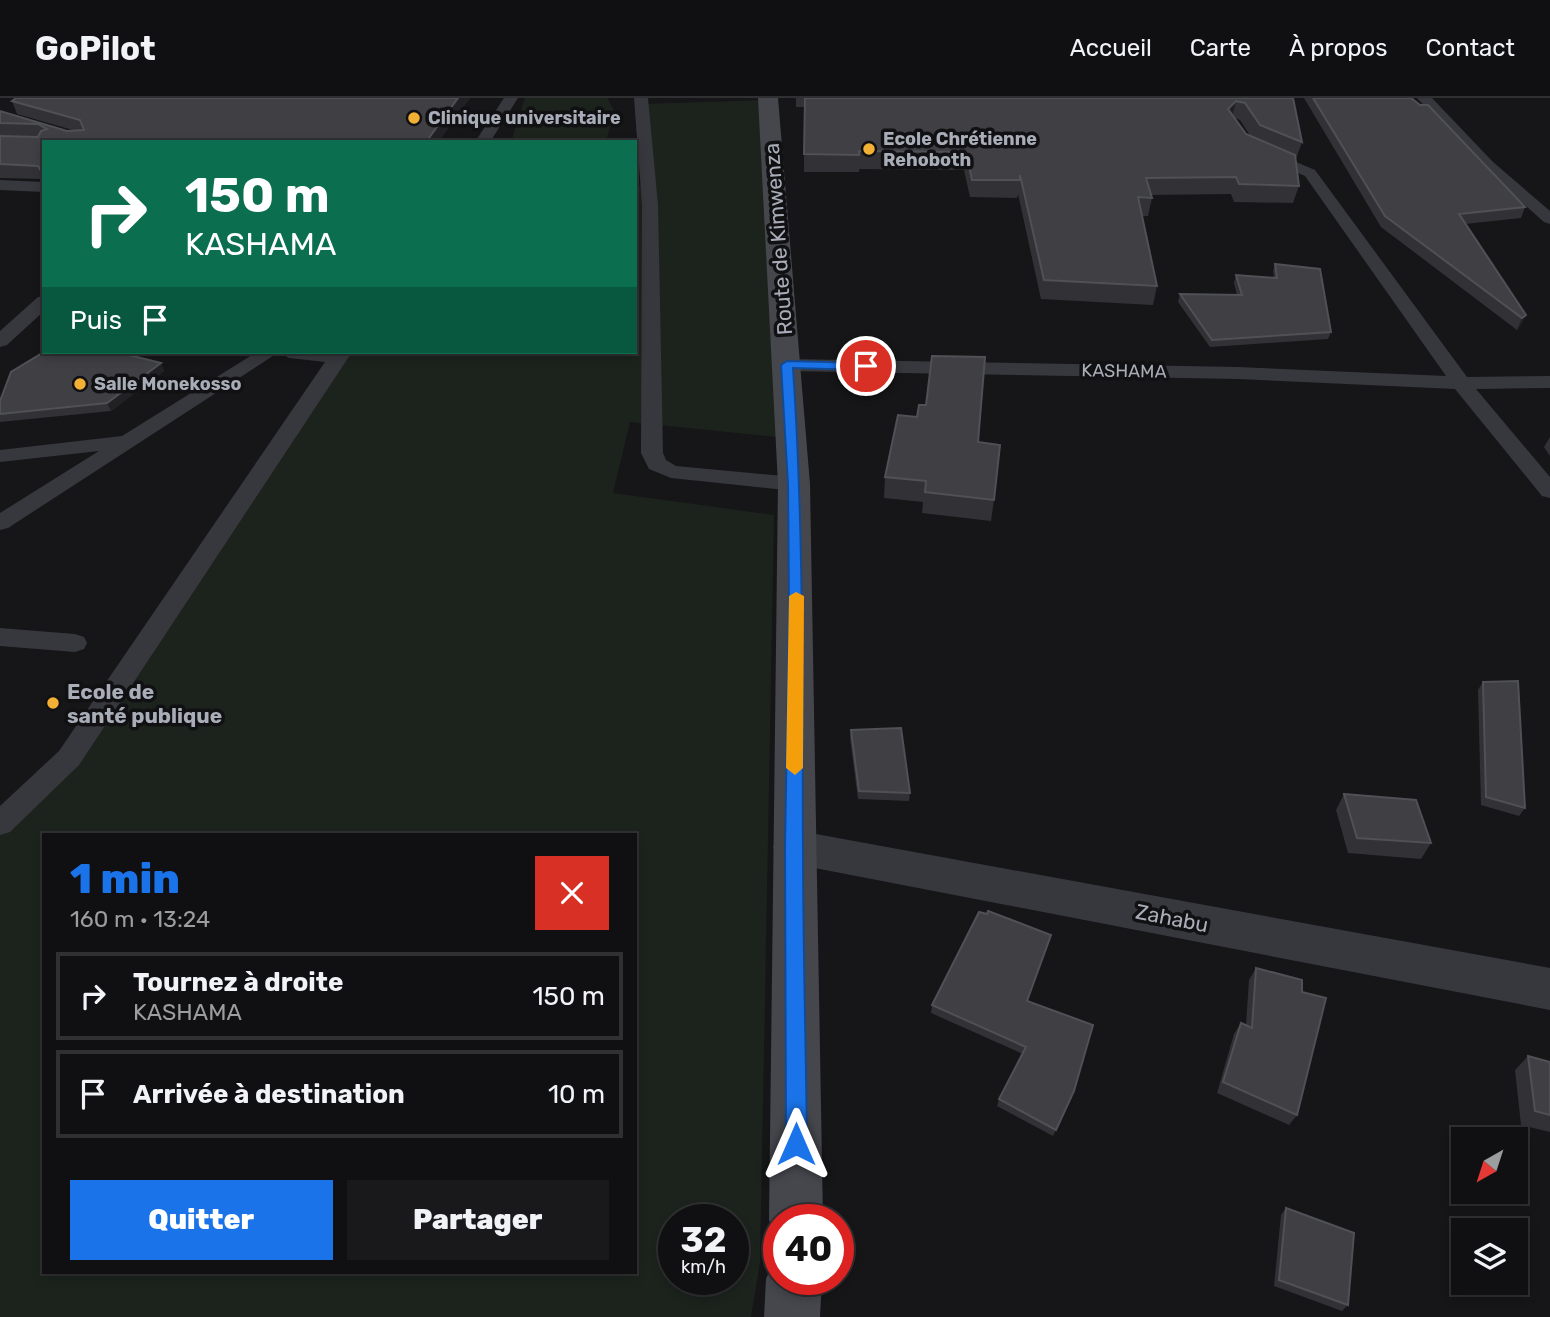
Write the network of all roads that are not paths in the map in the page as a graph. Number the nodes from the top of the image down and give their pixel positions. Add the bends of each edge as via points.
1 (511, 98) edge
2 (641, 98) edge
3 (768, 98) edge
4 (1424, 98) edge
5 (483, 140) edge
6 (1248, 147) edge
7 (0, 185) edge
8 (42, 189) edge
9 (1550, 219) edge
10 (42, 303) edge
11 (0, 341) edge
12 (267, 354) edge
13 (340, 355) edge
14 (787, 365) junction
15 (1550, 382) edge
16 (1461, 383) junction
17 (128, 441) junction
18 (0, 456) edge
19 (794, 484) junction
20 (1550, 491) edge
21 (0, 523) edge
22 (0, 637) edge
23 (75, 643) dead end
24 (0, 824) edge
25 (794, 847) junction
26 (1550, 989) edge
27 (796, 1204) edge
28 (793, 1295) edge
29 (792, 1317) edge

1 - 5 lane
2 - 19 lane via 650,205 652,453 657,464 671,472
3 - 14 street, Route de Kimwenza
4 - 9 lane via 1488,165
6 - 16 lane via 1310,173
7 - 8 lane
10 - 11 lane
12 - 17 lane
13 - 24 lane via 69,758
14 - 16 lane, KASHAMA via 1237,373
14 - 19 street, Route de Kimwenza
15 - 16 lane
16 - 20 lane
17 - 18 lane
17 - 21 lane
19 - 25 street, Route de Kimwenza
22 - 23 lane
25 - 26 street, Zahabu
25 - 27 street, Route de Kimwenza
28 - 29 street

